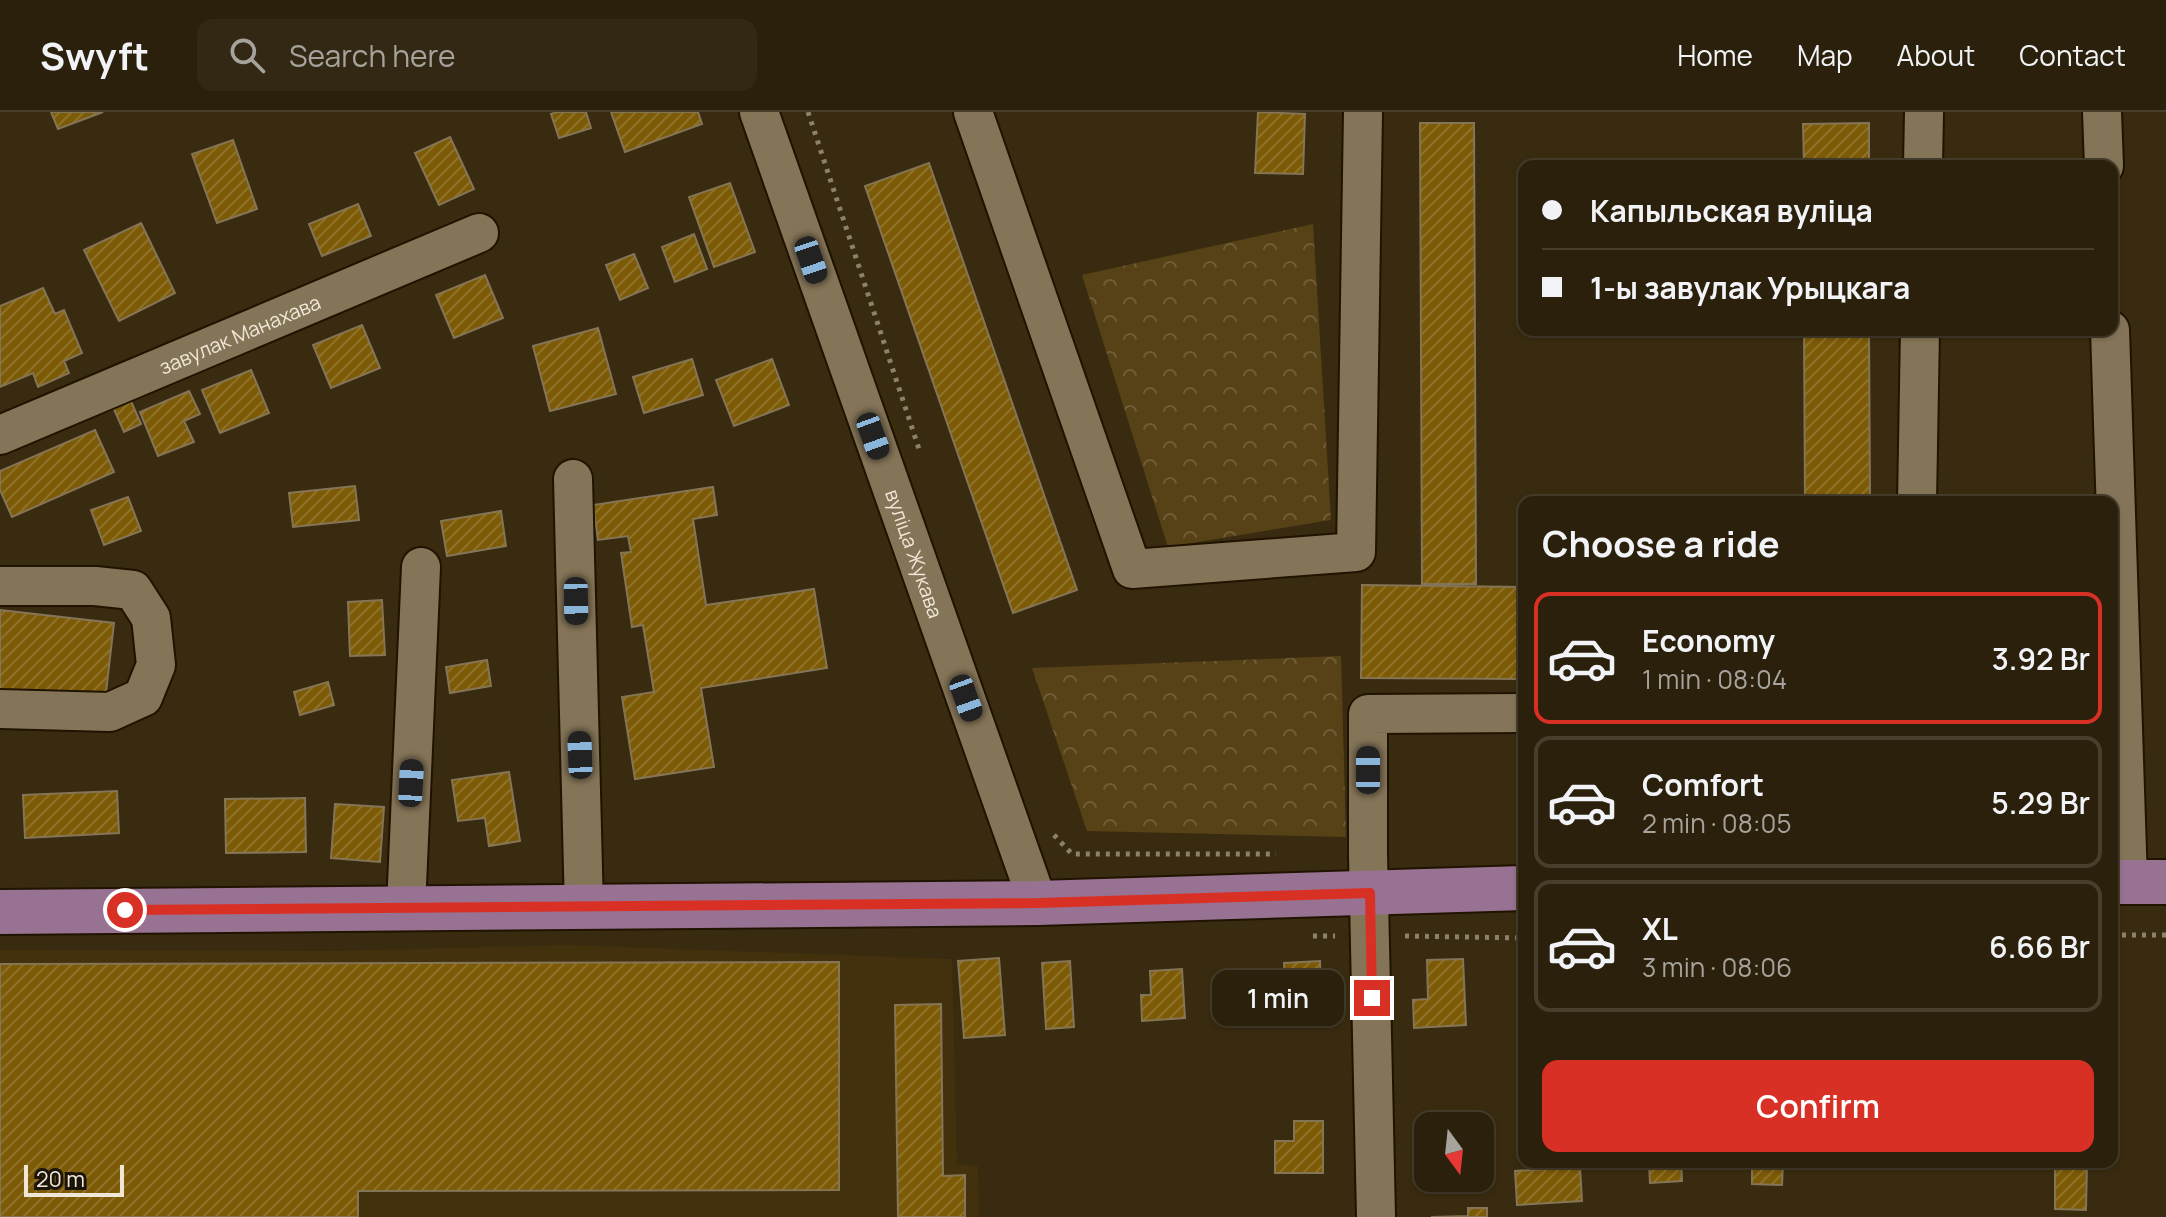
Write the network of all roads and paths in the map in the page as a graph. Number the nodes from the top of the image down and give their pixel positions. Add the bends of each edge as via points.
1 (808, 112) edge
2 (973, 112) edge
3 (1363, 112) edge
4 (1924, 112) edge
5 (2102, 112) edge
6 (769, 113) edge
7 (1923, 160) edge
8 (2104, 160) edge
9 (479, 233) dead end
10 (1920, 336) edge
11 (2110, 336) edge
12 (0, 435) edge
13 (922, 460) dead end
14 (573, 479) dead end
15 (1917, 496) edge
16 (2114, 496) edge
17 (421, 567) dead end
18 (0, 586) edge
19 (2118, 605) edge
20 (0, 709) edge
21 (1518, 713) edge
22 (1052, 833) dead end
23 (1290, 854) dead end
24 (2135, 882) edge
25 (1518, 888) edge
26 (1370, 893) junction
27 (1038, 903) junction
28 (406, 907) junction
29 (584, 908) junction
30 (0, 912) edge
31 (2118, 935) edge
32 (2166, 935) edge
33 (1370, 936) junction
34 (1518, 938) edge
35 (1376, 1217) edge

1 - 13 path
2 - 3 street via 1132,569 1356,552
4 - 7 street
5 - 8 street
6 - 27 street, вуліца Жукава
9 - 12 street, завулак Манахава
10 - 15 street
11 - 16 street
14 - 29 street
17 - 28 street
18 - 20 street via 133,590 151,618 156,665 143,697 110,712
19 - 24 street
21 - 26 street via 1368,714
22 - 23 path via 1072,854
25 - 26 main road
26 - 27 main road
26 - 33 street
27 - 29 main road
28 - 29 main road
28 - 30 main road
31 - 32 path
33 - 34 path
33 - 35 street

